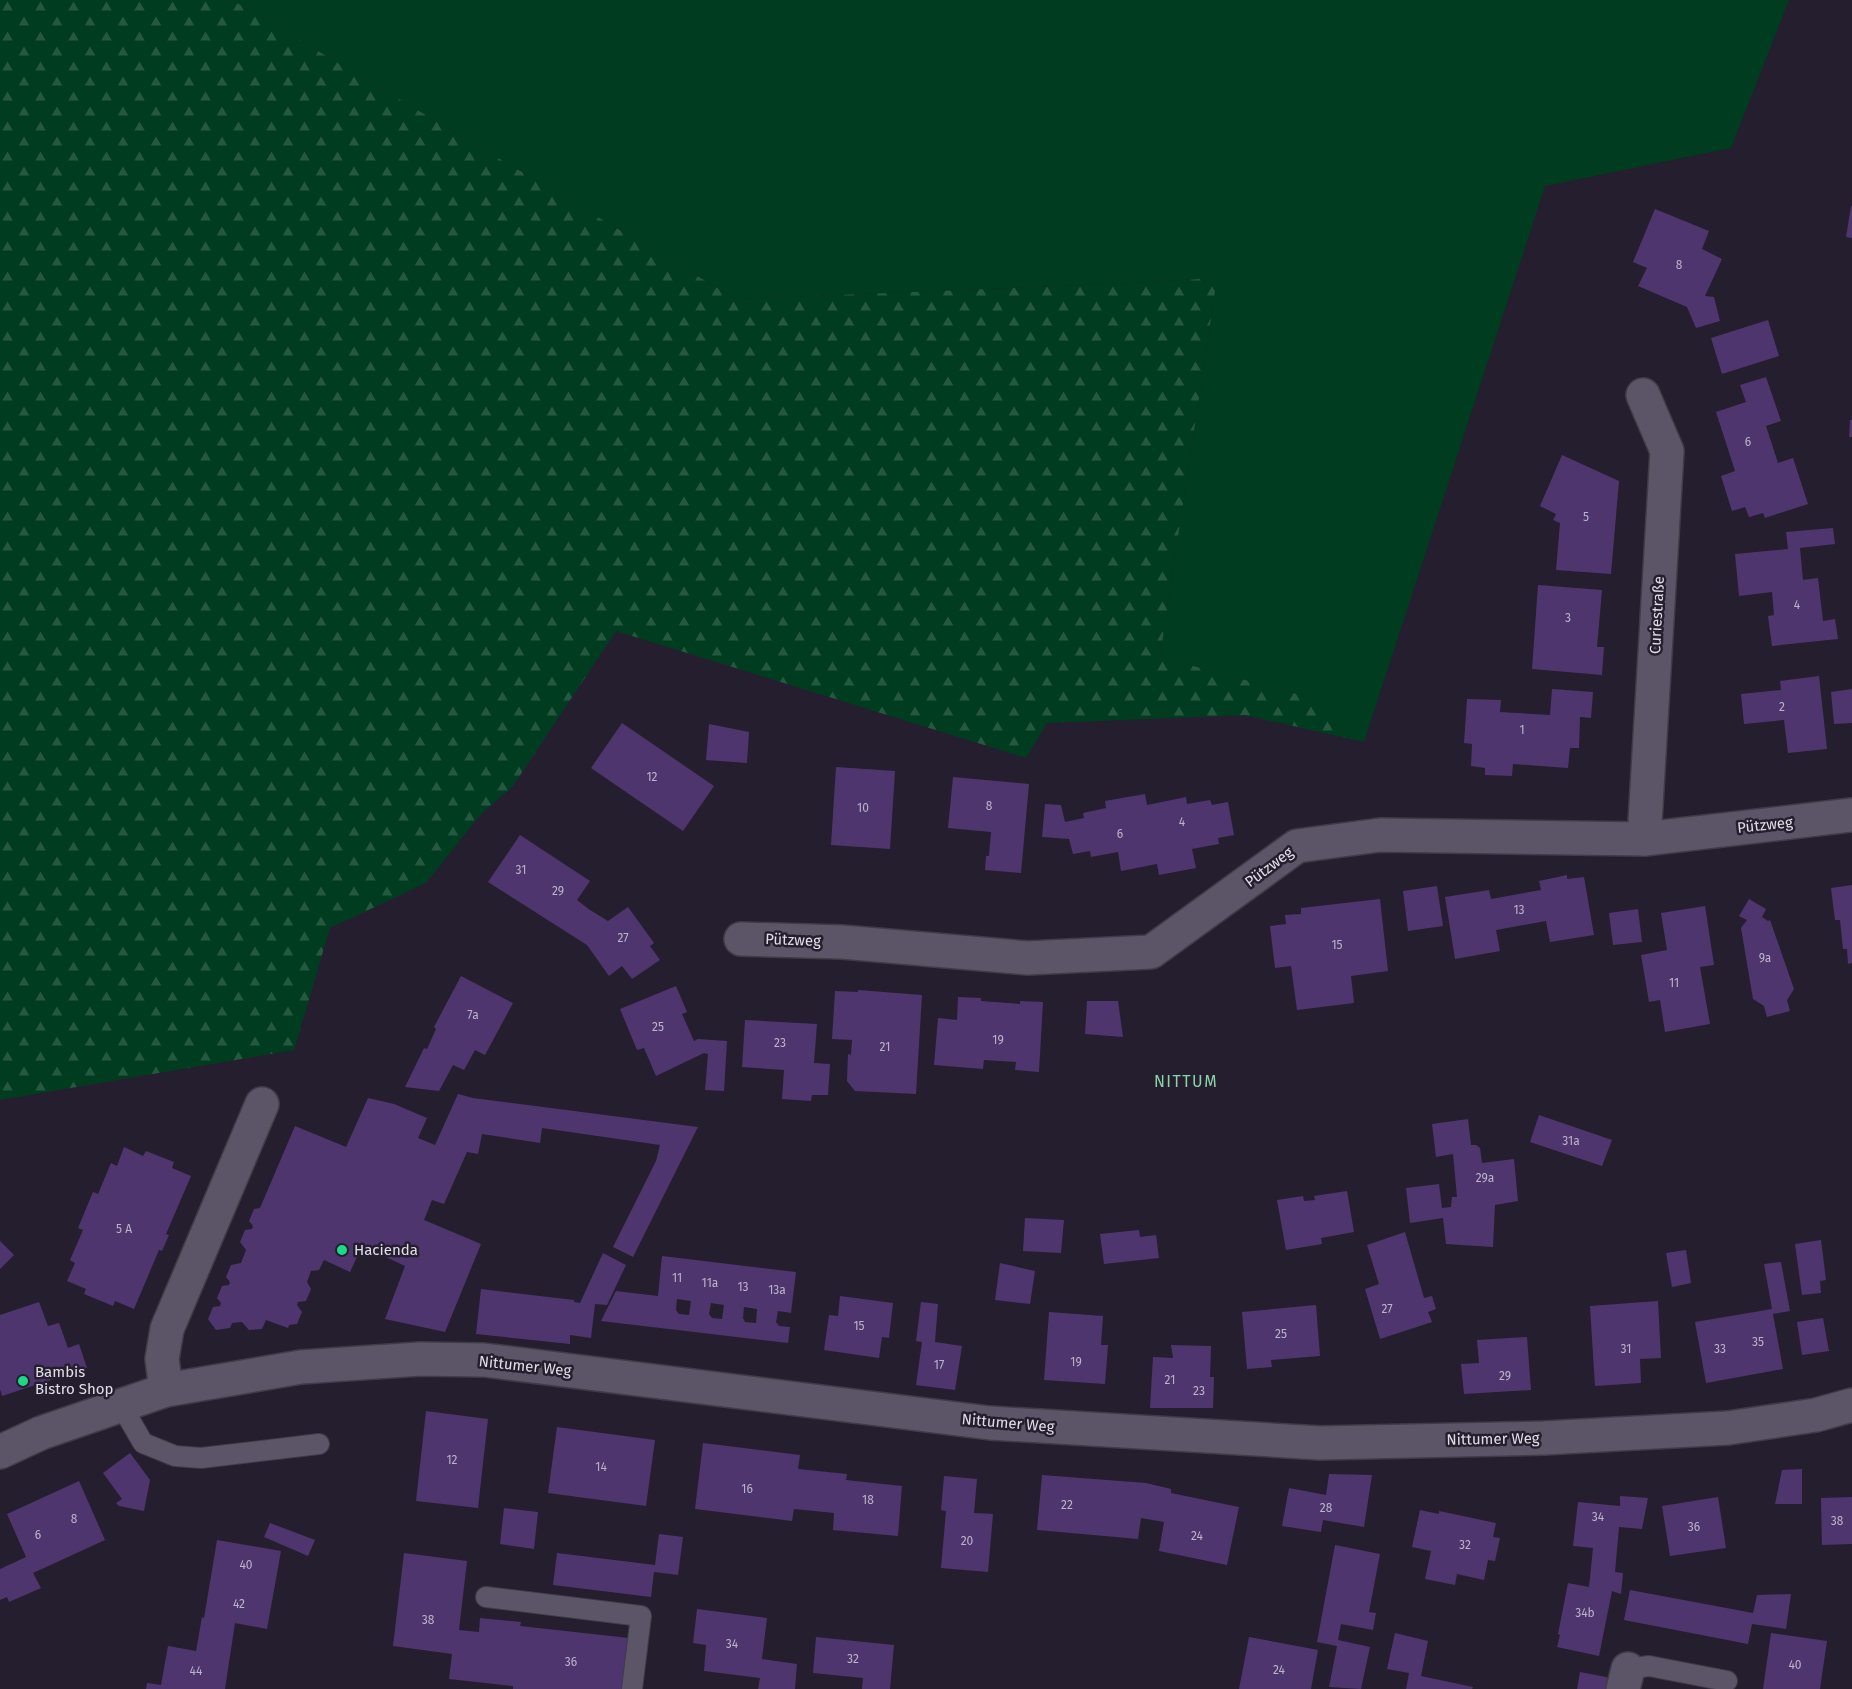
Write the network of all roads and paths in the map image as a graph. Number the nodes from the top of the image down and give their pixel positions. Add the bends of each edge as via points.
1 (1643, 395) dead end
2 (1852, 815) edge
3 (1644, 839) junction
4 (741, 939) dead end
5 (262, 1104) dead end
6 (166, 1390) junction
7 (121, 1405) junction
8 (1852, 1406) edge
9 (319, 1444) dead end
10 (0, 1452) edge
11 (486, 1597) dead end
12 (1625, 1679) edge
13 (1727, 1681) dead end
14 (632, 1689) edge

1 - 3 street, Curiestraße via 1667,451
2 - 3 street, Pützweg
3 - 4 street, Pützweg via 1380,835 1298,846 1152,952 1028,958 842,942
5 - 6 street via 167,1329 162,1359
6 - 7 street, Nittumer Weg
6 - 8 street, Nittumer Weg via 301,1367 420,1359 484,1360 990,1423 1320,1443 1544,1438 1728,1428
7 - 9 lane via 142,1443 175,1456 201,1458
7 - 10 street, Nittumer Weg
11 - 14 lane via 641,1616
12 - 13 lane via 1649,1666

